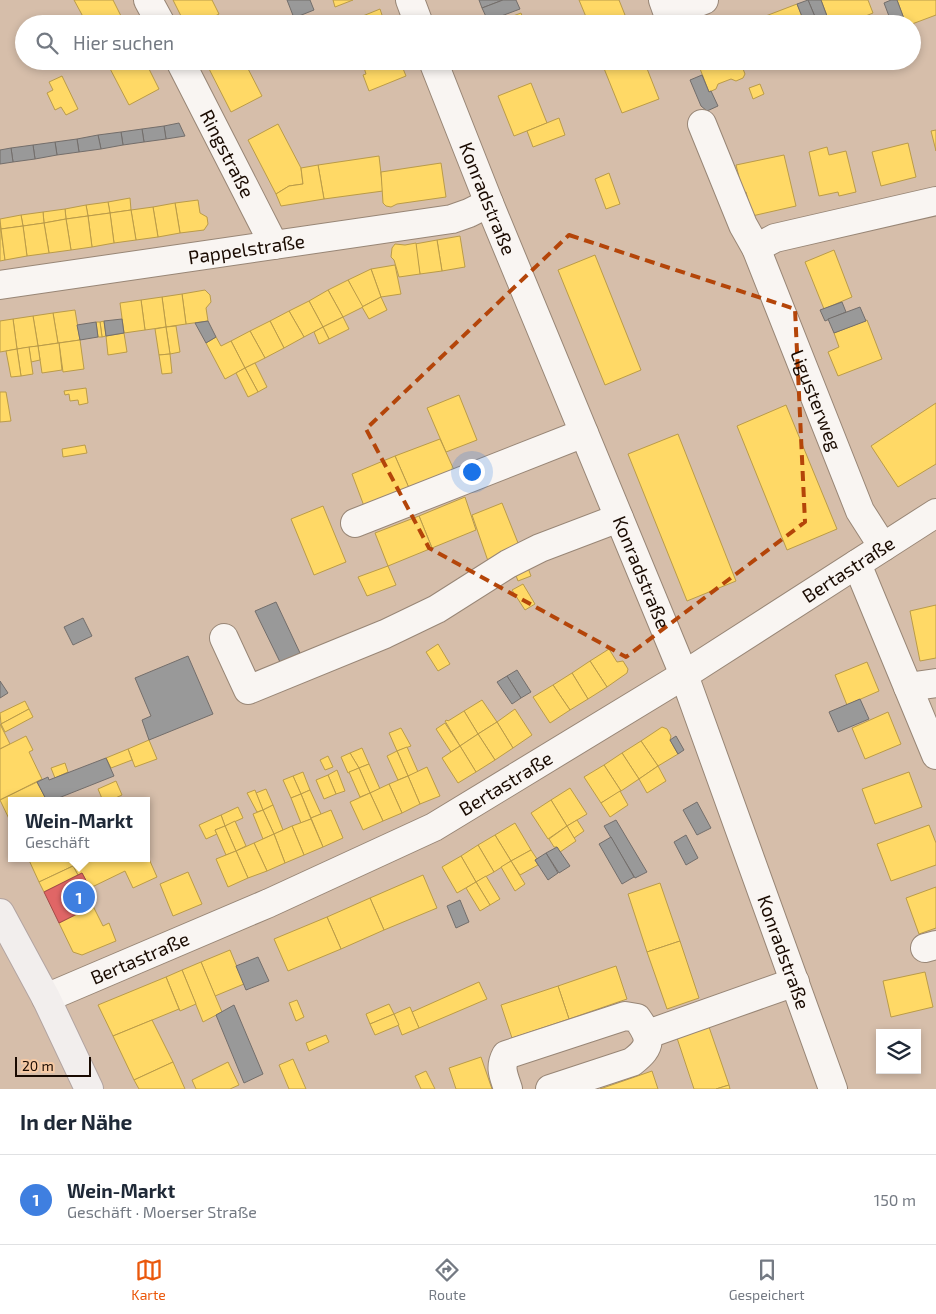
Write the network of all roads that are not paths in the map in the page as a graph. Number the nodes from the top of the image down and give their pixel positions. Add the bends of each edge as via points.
1 (148, 0) edge
2 (410, 0) edge
3 (663, 0) edge
4 (704, 0) edge
5 (156, 15) edge
6 (416, 15) edge
7 (185, 70) edge
8 (436, 70) edge
9 (702, 124) dead end
10 (936, 201) edge
11 (488, 204) junction
12 (274, 245) junction
13 (756, 248) junction
14 (0, 285) edge
15 (584, 433) junction
16 (936, 513) edge
17 (619, 518) junction
18 (355, 523) dead end
19 (883, 547) junction
20 (857, 564) junction
21 (224, 638) dead end
22 (684, 675) junction
23 (936, 683) edge
24 (908, 686) junction
25 (936, 755) edge
26 (0, 913) edge
27 (794, 982) junction
28 (46, 998) junction
29 (648, 1034) junction
30 (89, 1089) edge
31 (508, 1089) edge
32 (550, 1089) edge
33 (833, 1089) edge

1 - 5 street
2 - 6 street
3 - 4 street via 668,14
7 - 12 street, Ringstraße
8 - 11 street, Konradstraße
9 - 13 street, Ligusterweg via 743,225
10 - 13 street via 775,238
11 - 12 street, Pappelstraße via 452,219
11 - 15 street, Konradstraße
12 - 14 street, Pappelstraße
13 - 19 street, Ligusterweg via 860,511
15 - 17 street, Konradstraße
15 - 18 street
16 - 19 street, Bertastraße
17 - 21 street via 540,548 508,564 437,609 385,634 248,690
17 - 22 street, Konradstraße
19 - 20 street, Bertastraße
20 - 22 street, Bertastraße
20 - 24 street
22 - 27 street, Konradstraße
22 - 28 street, Bertastraße via 434,827 268,903
23 - 24 street
24 - 25 street
26 - 28 main road
27 - 29 street
27 - 33 street, Konradstraße
28 - 30 main road
29 - 31 street via 638,1018 625,1016 506,1055 502,1063
29 - 32 street via 648,1046 632,1062

